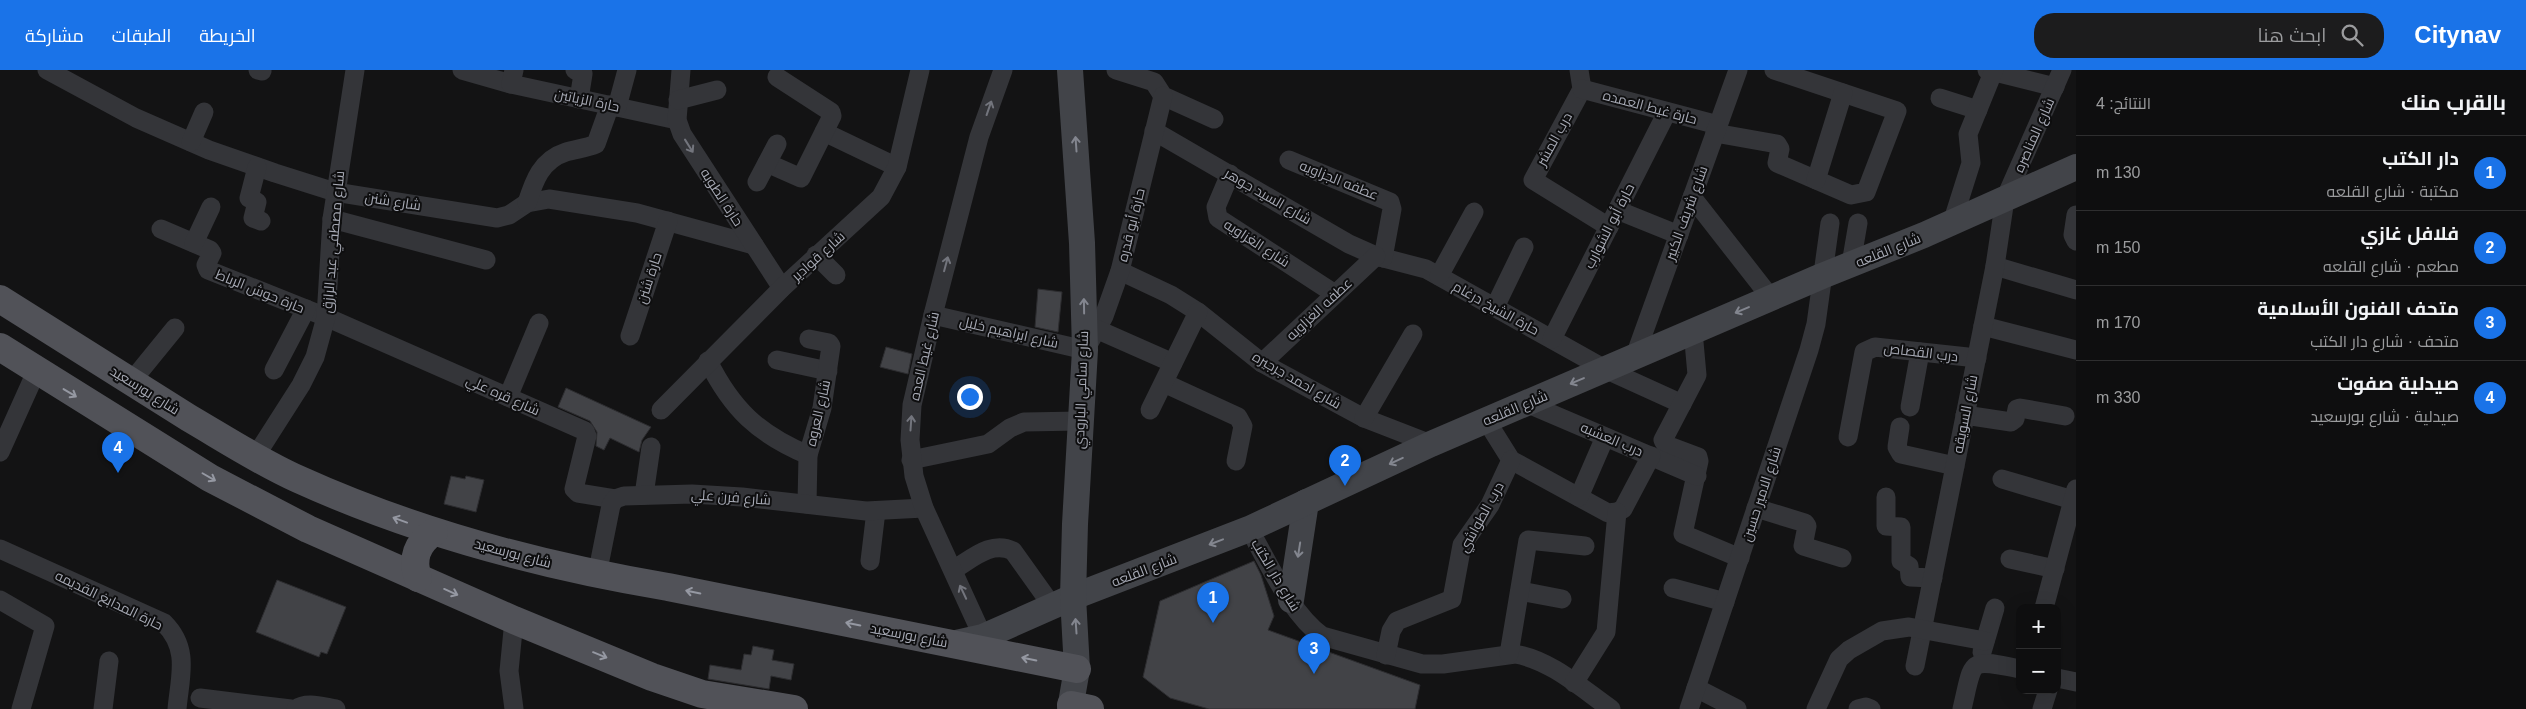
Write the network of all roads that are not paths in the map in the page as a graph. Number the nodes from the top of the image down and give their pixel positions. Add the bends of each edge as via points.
1 (47, 70) edge
2 (355, 70) edge
3 (462, 70) edge
4 (575, 70) edge
5 (627, 70) edge
6 (681, 70) edge
7 (920, 70) edge
8 (1003, 70) edge
9 (1070, 70) edge
10 (1116, 70) edge
11 (1579, 70) edge
12 (1738, 70) edge
13 (1774, 70) edge
14 (1992, 71) edge
15 (513, 77) edge
16 (777, 77) dead end
17 (2059, 78) edge
18 (1158, 83) edge
19 (1582, 89) junction
20 (717, 90) dead end
21 (1843, 93) junction
22 (1940, 98) dead end
23 (579, 99) junction
24 (678, 100) junction
25 (613, 106) junction
26 (1978, 110) junction
27 (204, 112) dead end
28 (1667, 112) junction
29 (1214, 119) dead end
30 (677, 120) junction
31 (1716, 129) junction
32 (1154, 131) junction
33 (824, 132) junction
34 (191, 142) junction
35 (777, 144) dead end
36 (1289, 160) dead end
37 (767, 163) junction
38 (257, 167) junction
39 (897, 167) junction
40 (2076, 167) edge
41 (1230, 174) junction
42 (1816, 180) junction
43 (757, 182) dead end
44 (335, 192) junction
45 (1692, 197) junction
46 (2005, 199) junction
47 (528, 203) junction
48 (211, 207) dead end
49 (1617, 210) junction
50 (1474, 212) dead end
51 (2076, 216) edge
52 (332, 219) junction
53 (261, 221) dead end
54 (668, 221) junction
55 (1952, 222) junction
56 (1830, 223) dead end
57 (1858, 223) dead end
58 (1608, 228) junction
59 (161, 229) dead end
60 (1678, 235) junction
61 (2076, 241) edge
62 (194, 243) junction
63 (754, 246) junction
64 (1524, 247) dead end
65 (816, 255) junction
66 (1380, 257) junction
67 (486, 260) dead end
68 (1851, 264) junction
69 (1995, 266) junction
70 (1120, 271) junction
71 (836, 275) dead end
72 (1439, 276) junction
73 (1822, 276) junction
74 (782, 288) junction
75 (2076, 290) edge
76 (1335, 294) junction
77 (1772, 298) junction
78 (0, 299) edge
79 (1495, 307) junction
80 (306, 309) junction
81 (1198, 312) junction
82 (933, 315) junction
83 (326, 317) junction
84 (540, 322) dead end
85 (1983, 326) junction
86 (175, 328) dead end
87 (1693, 331) junction
88 (1413, 334) dead end
89 (630, 336) dead end
90 (809, 339) dead end
91 (1091, 339) junction
92 (1552, 340) junction
93 (0, 347) edge
94 (2076, 350) edge
95 (1920, 352) junction
96 (1635, 356) junction
97 (1977, 358) junction
98 (777, 360) dead end
99 (708, 361) junction
100 (1173, 363) junction
101 (1262, 363) junction
102 (1605, 369) junction
103 (274, 370) dead end
104 (828, 371) junction
105 (36, 372) junction
106 (131, 382) junction
107 (1164, 383) junction
108 (508, 397) junction
109 (1526, 403) junction
110 (1682, 404) junction
111 (1910, 407) dead end
112 (661, 410) dead end
113 (1150, 410) dead end
114 (1965, 414) junction
115 (2065, 416) dead end
116 (1364, 418) junction
117 (1486, 420) junction
118 (1080, 421) junction
119 (1900, 427) dead end
120 (1605, 437) junction
121 (1848, 437) dead end
122 (1431, 444) junction
123 (651, 447) dead end
124 (0, 452) edge
125 (808, 455) junction
126 (1651, 456) junction
127 (255, 457) junction
128 (911, 460) junction
129 (1511, 460) junction
130 (1236, 461) dead end
131 (1955, 466) junction
132 (1697, 476) junction
133 (2002, 479) dead end
134 (644, 495) junction
135 (1579, 497) junction
136 (1886, 497) dead end
137 (2075, 497) edge
138 (615, 499) junction
139 (1306, 502) junction
140 (807, 504) junction
141 (367, 508) junction
142 (924, 508) junction
143 (1756, 508) junction
144 (876, 511) junction
145 (1616, 512) junction
146 (1249, 529) junction
147 (434, 532) junction
148 (1585, 546) dead end
149 (0, 549) edge
150 (354, 550) junction
151 (1740, 558) junction
152 (1842, 558) dead end
153 (2010, 559) dead end
154 (870, 561) dead end
155 (2055, 569) junction
156 (953, 570) junction
157 (597, 575) junction
158 (418, 578) junction
159 (1932, 578) junction
160 (1673, 588) dead end
161 (1520, 591) junction
162 (1562, 599) dead end
163 (0, 600) edge
164 (1291, 600) junction
165 (1063, 602) junction
166 (1725, 602) junction
167 (2045, 604) edge
168 (1995, 608) dead end
169 (514, 620) junction
170 (1922, 629) junction
171 (983, 636) junction
172 (1985, 642) junction
173 (952, 644) junction
174 (1509, 654) junction
175 (1386, 655) junction
176 (109, 661) dead end
177 (1978, 663) junction
178 (1915, 666) dead end
179 (1077, 669) junction
180 (2016, 669) edge
181 (2061, 679) edge
182 (2076, 682) edge
183 (1574, 683) junction
184 (1696, 688) junction
185 (2047, 694) edge
186 (200, 698) dead end
187 (508, 708) edge
188 (1077, 708) edge
189 (22, 709) edge
190 (103, 709) edge
191 (177, 709) edge
192 (290, 709) edge
193 (296, 709) edge
194 (336, 709) edge
195 (794, 709) edge
196 (1611, 709) edge
197 (1689, 709) edge
198 (1737, 709) edge
199 (1816, 709) edge
200 (1858, 709) edge
201 (1872, 709) edge
202 (1962, 709) edge
203 (2042, 709) edge

1 - 34 street, شارع شنن via 136,118
2 - 44 street, شارع مصطفي عبد الرازق
3 - 15 street, حارة الزياتين
4 - 23 street via 583,74
5 - 25 street
6 - 24 street, حارة الطوبه
7 - 39 street, شارع قوادير
82 -> 8 street, شارع غيط العده via 979,137
91 -> 9 street, شارع سامي البارودي
10 - 18 street
11 - 19 street
12 - 31 street, شارع شريف الكبير
13 - 21 street
14 - 17 street
14 - 26 street
15 - 23 street, حارة الزياتين
16 - 33 street via 832,114
17 - 46 street, شارع المناصره
18 - 29 street
18 - 32 street, حارة أبو قدره
19 - 28 street, حارة غيط العمده
19 - 58 street, درب المشر via 1533,180
20 - 24 street
21 - 42 street
21 - 42 street via 1897,110 1866,192 1851,195
22 - 26 street
23 - 25 street, حارة الزياتين
24 - 30 street, حارة الطوبه
25 - 30 street, حارة الزياتين
25 - 47 street via 596,144 564,153 540,170
26 - 55 street via 1968,134 1971,163
27 - 34 street
28 - 31 street, حارة غيط العمده
28 - 49 street, حارة أبو الشوارب
30 -> 63 street, حارة الطوبه via 689,146
31 - 42 street, حارة غيط العمده via 1777,144 1780,149 1777,163
31 - 45 street, شارع شريف الكبير
32 - 41 street, شارع السيد جوهر
32 - 70 street, حارة أبو قدره
33 - 37 street via 801,178
33 - 39 street
34 - 38 street, شارع شنن
35 - 37 street
36 - 66 street, عطفه الجزاويه via 1390,202 1392,209
37 - 43 street
38 - 44 street, شارع شنن
38 - 53 street via 249,198 257,202 253,218
39 - 65 street, شارع قوادير via 881,198
40 - 46 street, شارع القلعه
41 - 66 street, شارع السيد جوهر via 1349,244
41 - 76 street, شارع الغزاويه via 1216,207 1218,218
44 - 47 street, شارع شنن via 497,218 509,215
44 - 52 street, شارع مصطفي عبد الرازق
45 - 60 street, شارع شريف الكبير
45 - 77 street
46 - 55 street, شارع القلعه
46 - 69 street, شارع السويقه
47 - 54 street, شارع شنن via 558,200 603,206
48 - 62 street
49 - 58 street, حارة أبو الشوارب
49 - 60 street
50 - 72 street
51 - 61 street via 2073,235
52 - 67 street
52 - 83 street, شارع مصطفي عبد الرازق
54 - 63 street, شارع شنن
54 - 89 street, حارة شنن
55 - 68 street, شارع القلعه
56 - 73 street, شارع الامير حسين
57 - 68 street
58 - 92 street, حارة أبو الشوارب
59 - 62 street, حارة حوش الرباط
60 - 96 street, شارع شريف الكبير
62 - 80 street, حارة حوش الرباط via 212,252 206,265 208,270
63 - 74 street, حارة الطوبه
64 - 79 street
65 - 71 street
65 - 74 street, شارع قوادير
66 - 72 street, حارة الشيخ درغام via 1412,264
66 - 76 street, عطفه الغزاويه
68 - 73 street, شارع القلعه
69 - 75 street
69 - 85 street, شارع السويقه
70 - 81 street, شارع احمد جرجيره
70 - 91 street, حارة أبو قدره via 1104,316
72 - 79 street, حارة الشيخ درغام
73 - 77 street, شارع القلعه
73 - 143 street, شارع الامير حسين via 1809,350
74 - 99 street, شارع قوادير
76 - 101 street, عطفه الغزاويه
77 -> 87 street, شارع القلعه
78 - 106 main road, شارع بورسعيد
79 - 92 street, حارة الشيخ درغام
80 - 83 street, حارة حوش الرباط
80 - 103 street
81 - 100 street
81 - 101 street, شارع احمد جرجيره
82 - 91 street, شارع ابراهيم خليل
128 -> 82 street, شارع غيط العده via 912,405
83 - 108 street, شارع قره علي
83 - 127 street, شارع مصطفي عبد الرازق via 315,357 302,385
84 - 108 street
85 - 94 street
85 - 97 street, شارع السويقه
86 - 106 street
87 - 96 street, شارع القلعه
87 - 110 street via 1697,375
88 - 116 street
90 - 104 street, شارع العروه via 830,344
91 - 100 street, شارع ابراهيم خليل
91 - 118 street, شارع سامي البارودي
92 - 102 street, حارة الشيخ درغام
93 - 105 main road
95 - 97 street, درب القصاص
95 - 111 street
95 - 121 street, درب القصاص via 1875,347 1864,352
96 - 102 street, شارع القلعه
97 - 114 street, شارع السويقه
98 - 104 street
99 - 112 street, شارع قوادير
99 - 125 street via 721,387 745,416 783,445
100 - 107 street
101 - 116 street, شارع احمد جرجيره
102 -> 109 street, شارع القلعه
102 - 110 street, حارة الشيخ درغام
104 - 125 street, شارع العروه via 822,408
105 - 124 street
105 -> 150 main road via 254,503
106 - 127 main road, شارع بورسعيد
107 - 113 street
107 - 130 street via 1238,417 1243,426
108 - 138 street, شارع قره علي via 585,430 587,436 574,489 578,494
109 - 117 street, شارع القلعه
109 - 120 street, درب العشبه
110 - 132 street via 1662,440 1666,445 1698,457
114 - 115 street via 2011,422 2020,408
114 - 131 street, شارع السويقه
116 - 122 street, شارع احمد جرجيره
117 - 122 street, شارع القلعه
117 - 129 street
118 - 128 street via 1024,422 988,444
118 - 165 street, شارع سامي البارودي
119 - 131 street via 1898,447 1901,454
120 - 126 street, درب العشبه
120 - 135 street
122 -> 139 street, شارع القلعه
123 - 134 street
125 - 140 street, شارع العروه
126 - 132 street, درب العشبه
126 - 145 street via 1623,508
127 - 141 main road, شارع بورسعيد via 297,479
128 - 142 street, شارع غيط العده
129 - 135 street
129 - 175 street, درب الطواشي via 1490,505 1462,545 1452,599 1397,621 1391,631
131 - 159 street, شارع السويقه
132 - 151 street via 1683,534
133 - 137 street
134 - 138 street, شارع فرن علي
134 - 140 street, شارع فرن علي via 692,494
135 - 145 street via 1608,513
136 - 159 street via 1886,526 1901,527 1901,561 1909,566 1910,577
137 - 155 street
138 - 157 street via 611,505
139 - 146 street, شارع القلعه
139 -> 164 street
140 - 144 street, شارع فرن علي
147 -> 141 main road, شارع بورسعيد
141 - 150 main road via 374,521 372,536
142 - 144 street, شارع فرن علي
142 - 156 street, شارع غيط العده
143 - 151 street, شارع الامير حسين
143 - 152 street via 1805,523 1803,546
144 - 154 street
145 - 183 street via 1606,632
146 - 164 street, شارع دار الكتب
146 -> 165 street, شارع القلعه
147 - 157 main road, شارع بورسعيد
147 - 158 main road via 426,537 416,552
148 - 161 street via 1528,540
149 - 191 street, حارة المدابغ القديمه via 164,624 174,633 180,646
150 - 158 main road
151 - 166 street, شارع الامير حسين
153 - 155 street
155 - 167 street
156 - 165 street via 988,549 1004,547 1013,551
171 -> 156 street, شارع غيط العده
173 -> 157 main road, شارع بورسعيد
158 -> 169 main road
159 - 170 street, شارع السويقه
160 - 166 street
161 - 162 street
161 - 174 street
163 - 189 street via 45,626
164 - 175 street, شارع دار الكتب via 1310,628 1322,636
165 - 171 street, شارع القلعه
179 -> 165 street, شارع سامي البارودي
166 - 184 street, شارع الامير حسين
168 - 172 street
169 - 187 street
169 -> 195 main road via 702,694
170 - 172 street
170 - 178 street, شارع السويقه
170 - 199 street via 1909,627 1882,631 1849,650 1839,659
171 - 173 street, شارع القلعه
172 - 177 street
179 -> 173 main road, شارع بورسعيد
174 - 175 street, شارع دار الكتب via 1443,664 1422,664
174 - 183 street, شارع دار الكتب via 1527,656 1548,665
176 - 190 street
177 - 180 street
177 - 202 street via 1970,676
179 - 188 street, شارع سامي البارودي
181 - 182 street
183 - 196 street, شارع دار الكتب
184 - 197 street, شارع الامير حسين
184 - 198 street
185 - 203 street
186 - 192 street
193 - 194 street via 311,705
200 - 201 street

